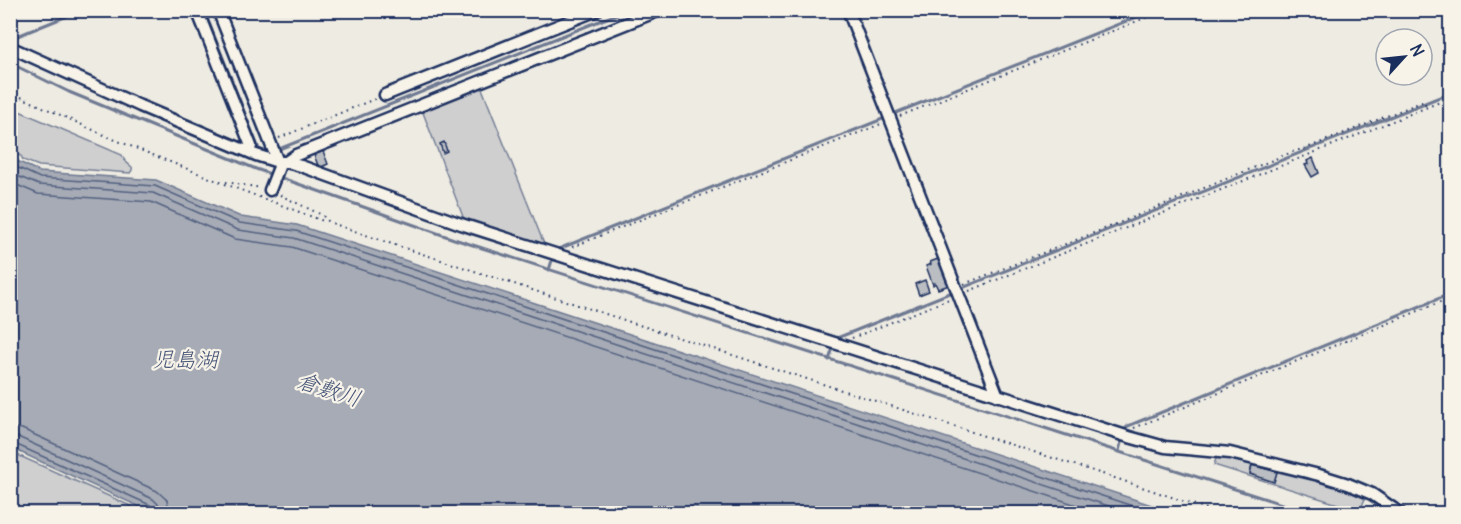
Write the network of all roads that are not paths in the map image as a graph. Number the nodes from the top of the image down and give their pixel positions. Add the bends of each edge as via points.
1 (197, 10) edge
2 (218, 10) edge
3 (597, 10) edge
4 (660, 10) edge
5 (848, 10) edge
6 (10, 47) edge
7 (385, 95) road end
8 (270, 156) junction
9 (272, 187) road end
10 (998, 396) junction
11 (1401, 513) edge

1 - 8 street via 251,146
2 - 8 street
3 - 7 street
4 - 8 street via 296,155
5 - 10 street
6 - 8 street via 140,106
8 - 9 street
8 - 10 street via 461,224
10 - 11 street via 1165,447 1230,453 1319,475 1372,494

